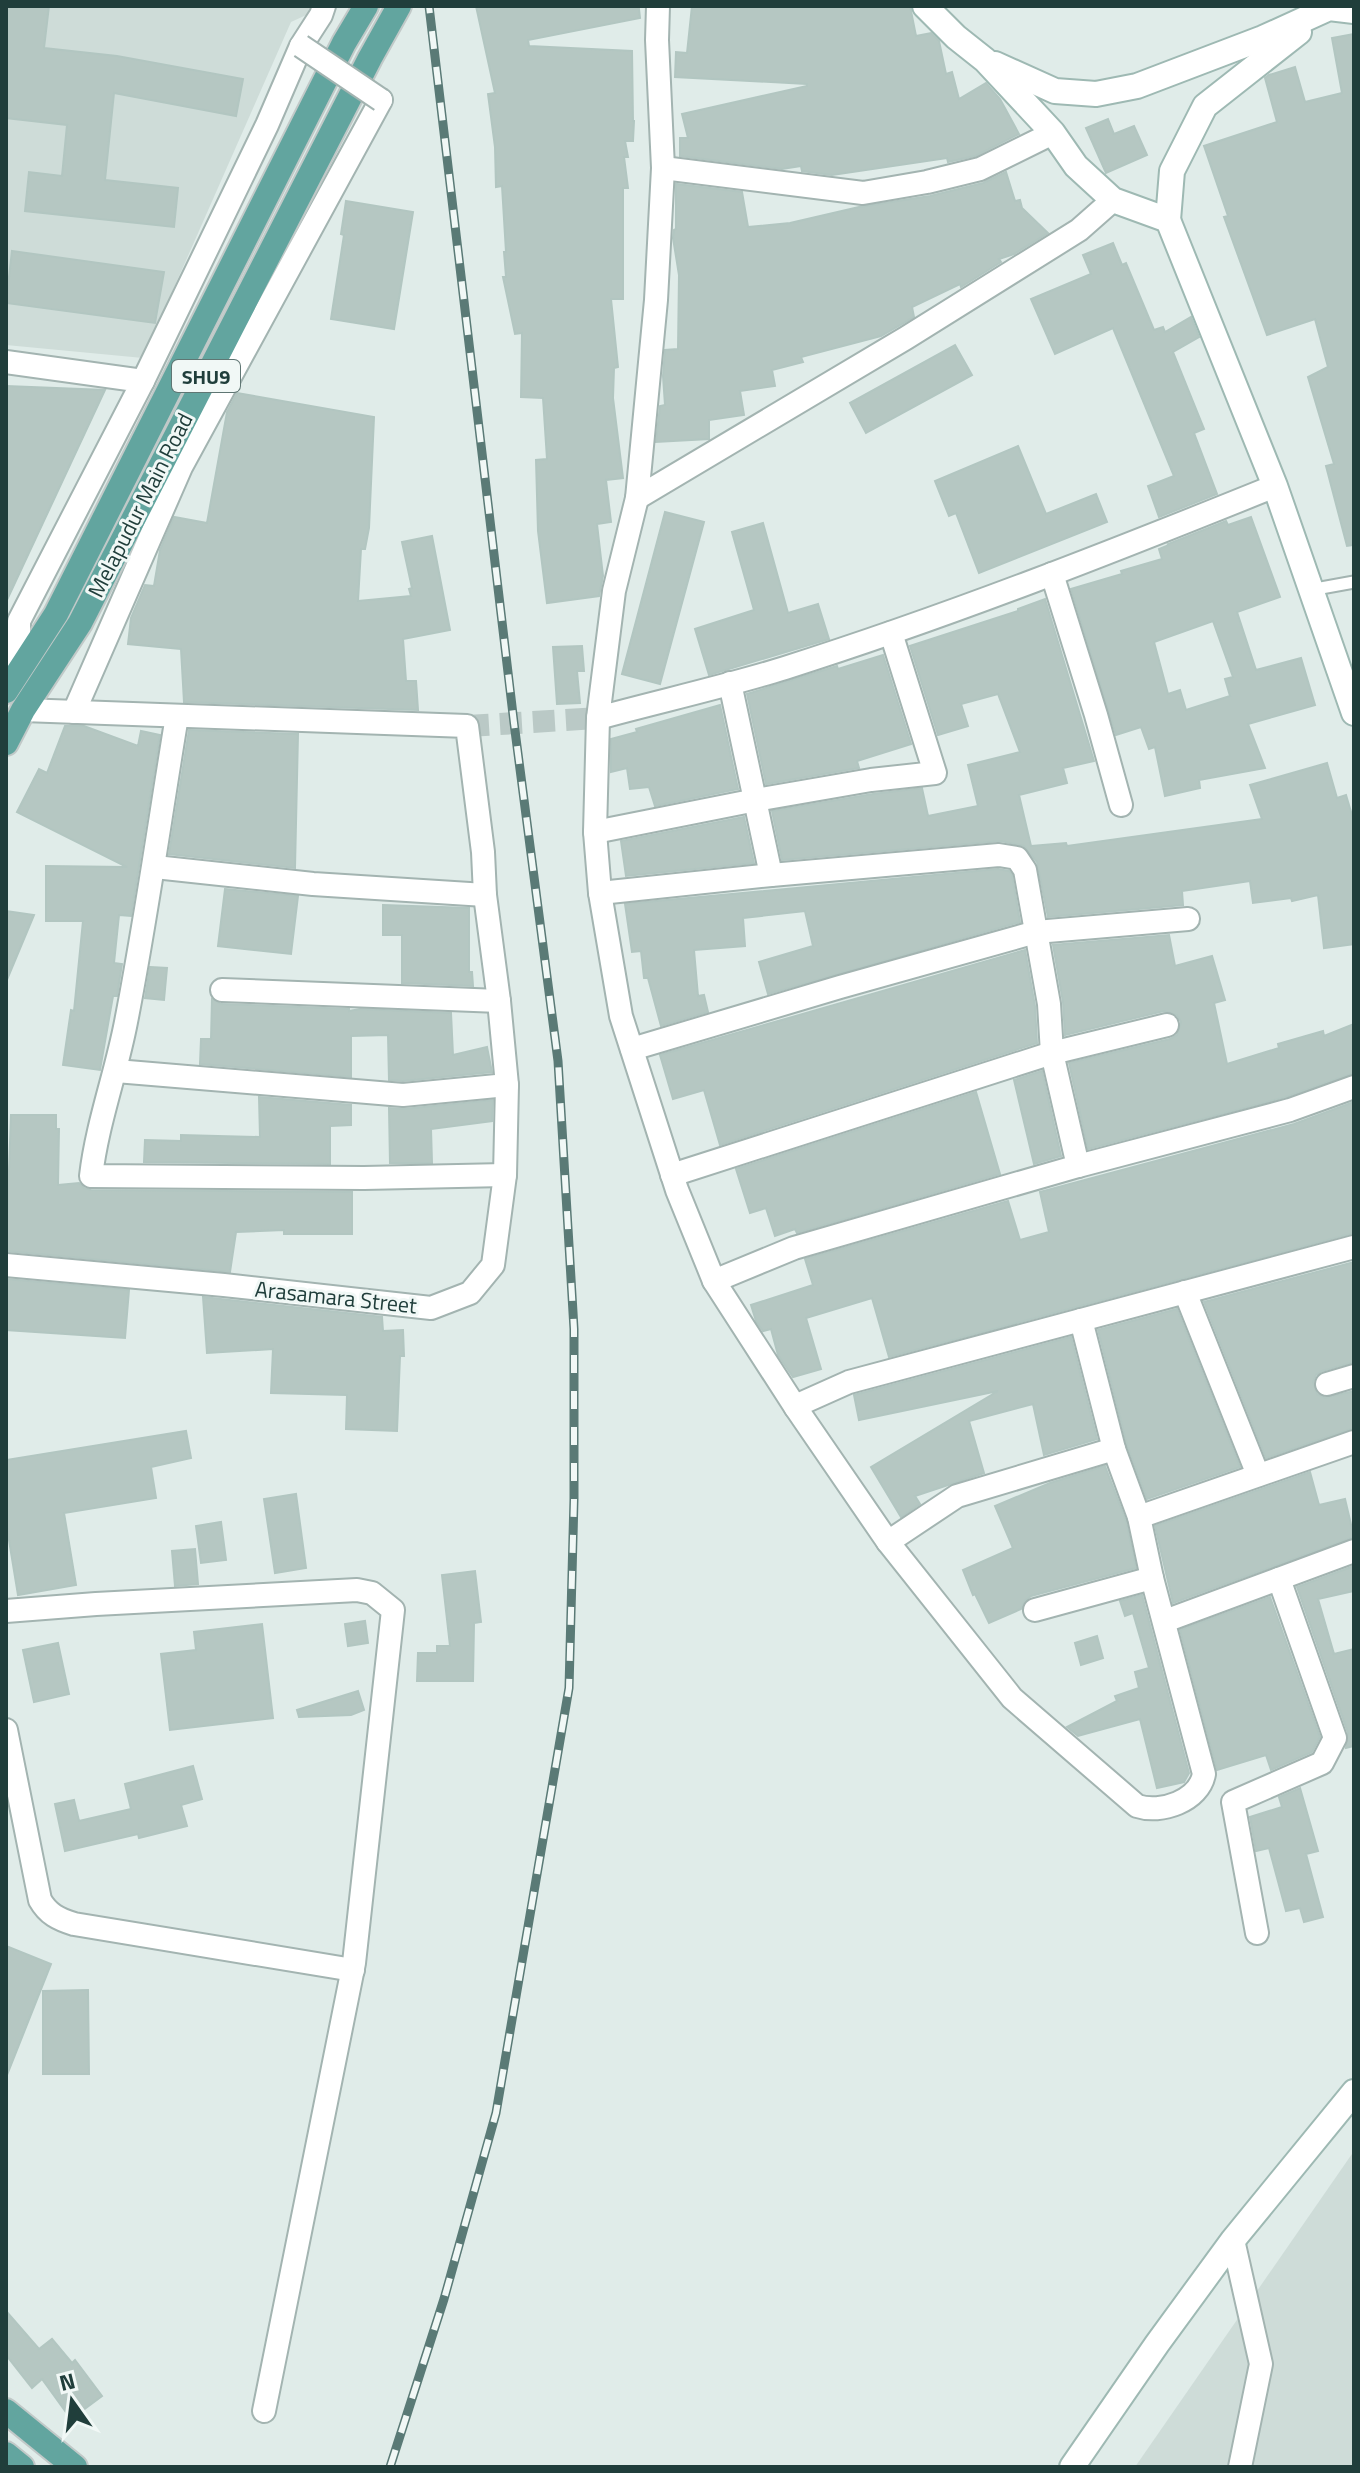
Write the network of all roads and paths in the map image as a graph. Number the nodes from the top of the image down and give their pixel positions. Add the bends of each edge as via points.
1 (324, 6) edge
2 (366, 6) edge
3 (399, 6) edge
4 (658, 6) edge
5 (925, 6) edge
6 (1333, 7) edge
7 (1354, 11) edge
8 (301, 46) junction
9 (985, 60) junction
10 (1053, 133) junction
11 (663, 168) junction
12 (1113, 200) junction
13 (1168, 220) junction
14 (6, 362) edge
15 (143, 381) junction
16 (1275, 486) junction
17 (637, 498) junction
18 (1052, 574) junction
19 (1354, 582) edge
20 (1310, 590) junction
21 (891, 633) junction
22 (13, 682) edge
23 (730, 683) junction
24 (14, 711) edge
25 (74, 712) junction
26 (1354, 713) edge
27 (177, 716) junction
28 (598, 718) junction
29 (6, 743) edge
30 (756, 800) junction
31 (1121, 805) dead end
32 (595, 832) junction
33 (155, 867) junction
34 (771, 875) junction
35 (600, 893) junction
36 (485, 895) junction
37 (1188, 919) dead end
38 (1036, 932) junction
39 (222, 990) dead end
40 (499, 1001) junction
41 (1167, 1025) dead end
42 (632, 1049) junction
43 (1052, 1053) junction
44 (116, 1071) junction
45 (507, 1085) junction
46 (1354, 1087) edge
47 (1078, 1166) junction
48 (505, 1175) junction
49 (672, 1175) junction
50 (1354, 1247) edge
51 (6, 1265) edge
52 (714, 1281) junction
53 (1185, 1292) junction
54 (1081, 1320) junction
55 (1354, 1376) edge
56 (1327, 1384) dead end
57 (796, 1408) junction
58 (1354, 1442) edge
59 (1114, 1449) junction
60 (1258, 1475) junction
61 (1139, 1517) junction
62 (888, 1542) junction
63 (1354, 1551) edge
64 (1152, 1578) junction
65 (1279, 1579) junction
66 (1035, 1610) dead end
67 (6, 1611) edge
68 (1165, 1621) junction
69 (6, 1730) edge
70 (1257, 1933) dead end
71 (353, 1970) junction
72 (1354, 2092) edge
73 (1233, 2240) junction
74 (6, 2411) edge
75 (264, 2411) dead end
76 (6, 2454) edge
77 (22, 2467) edge
78 (75, 2467) edge
79 (1072, 2467) edge
80 (1240, 2467) edge

1 - 8 street
2 - 22 main road, Melapudur Main Road / SHU9 via 56,614
3 - 24 main road, Melapudur Main Road / SHU9 via 80,623
4 - 11 street
5 - 9 street
6 - 7 street
6 - 9 street via 1137,86 1096,94 1055,91
6 - 13 street via 1205,106 1172,171
8 - 15 street
8 - 25 street, bridge via 381,100 181,467
9 - 10 street
10 - 11 street via 980,169 863,193
10 - 12 street via 1076,166
11 - 17 street
12 - 13 street
12 - 17 street via 1079,230 920,330
13 - 16 street
14 - 15 street
15 - 22 street via 19,621
16 - 18 street
16 - 20 street
17 - 28 street via 614,591
18 - 21 street
18 - 31 street
19 - 20 lane
20 - 26 street
21 - 23 street
21 - 30 street via 935,773
23 - 28 street
23 - 30 street
24 - 25 street
24 - 29 main road, Melapudur Main Road / SHU9
25 - 27 street
27 - 33 street
27 - 36 street, Arasamara Street via 467,726
28 - 32 street
30 - 32 street
30 - 34 street
32 - 35 street
33 - 36 street
33 - 44 street
34 - 35 street
34 - 38 street via 999,855 1017,858 1025,870
35 - 42 street via 621,1016
36 - 40 street, Arasamara Street
37 - 38 street
38 - 42 street
38 - 43 street
39 - 40 street
40 - 45 street, Arasamara Street
41 - 43 street
42 - 49 street
43 - 47 street
43 - 49 street
44 - 45 street via 403,1095
44 - 48 street via 91,1176
45 - 48 street, Arasamara Street
46 - 47 street via 1290,1110
47 - 52 street via 794,1248
48 - 51 street, Arasamara Street via 493,1265 470,1293 431,1308
49 - 52 street
50 - 53 street
52 - 57 street
53 - 54 street
53 - 60 street
54 - 57 street via 849,1382
54 - 59 street
55 - 56 street
57 - 62 street
58 - 60 street
59 - 61 street
59 - 62 street via 957,1496
60 - 61 street
61 - 64 street
62 - 68 street via 1012,1698 1137,1806 1149,1810 1193,1794 1204,1774
63 - 65 street
64 - 66 street
64 - 68 street
65 - 68 street
65 - 70 street via 1335,1738 1322,1763 1233,1802
67 - 71 street via 357,1590 372,1593 393,1610
69 - 71 street via 40,1900 60,1920
71 - 75 street
72 - 73 street
73 - 79 street
73 - 80 street via 1261,2364
74 - 78 main road
76 - 77 main road

